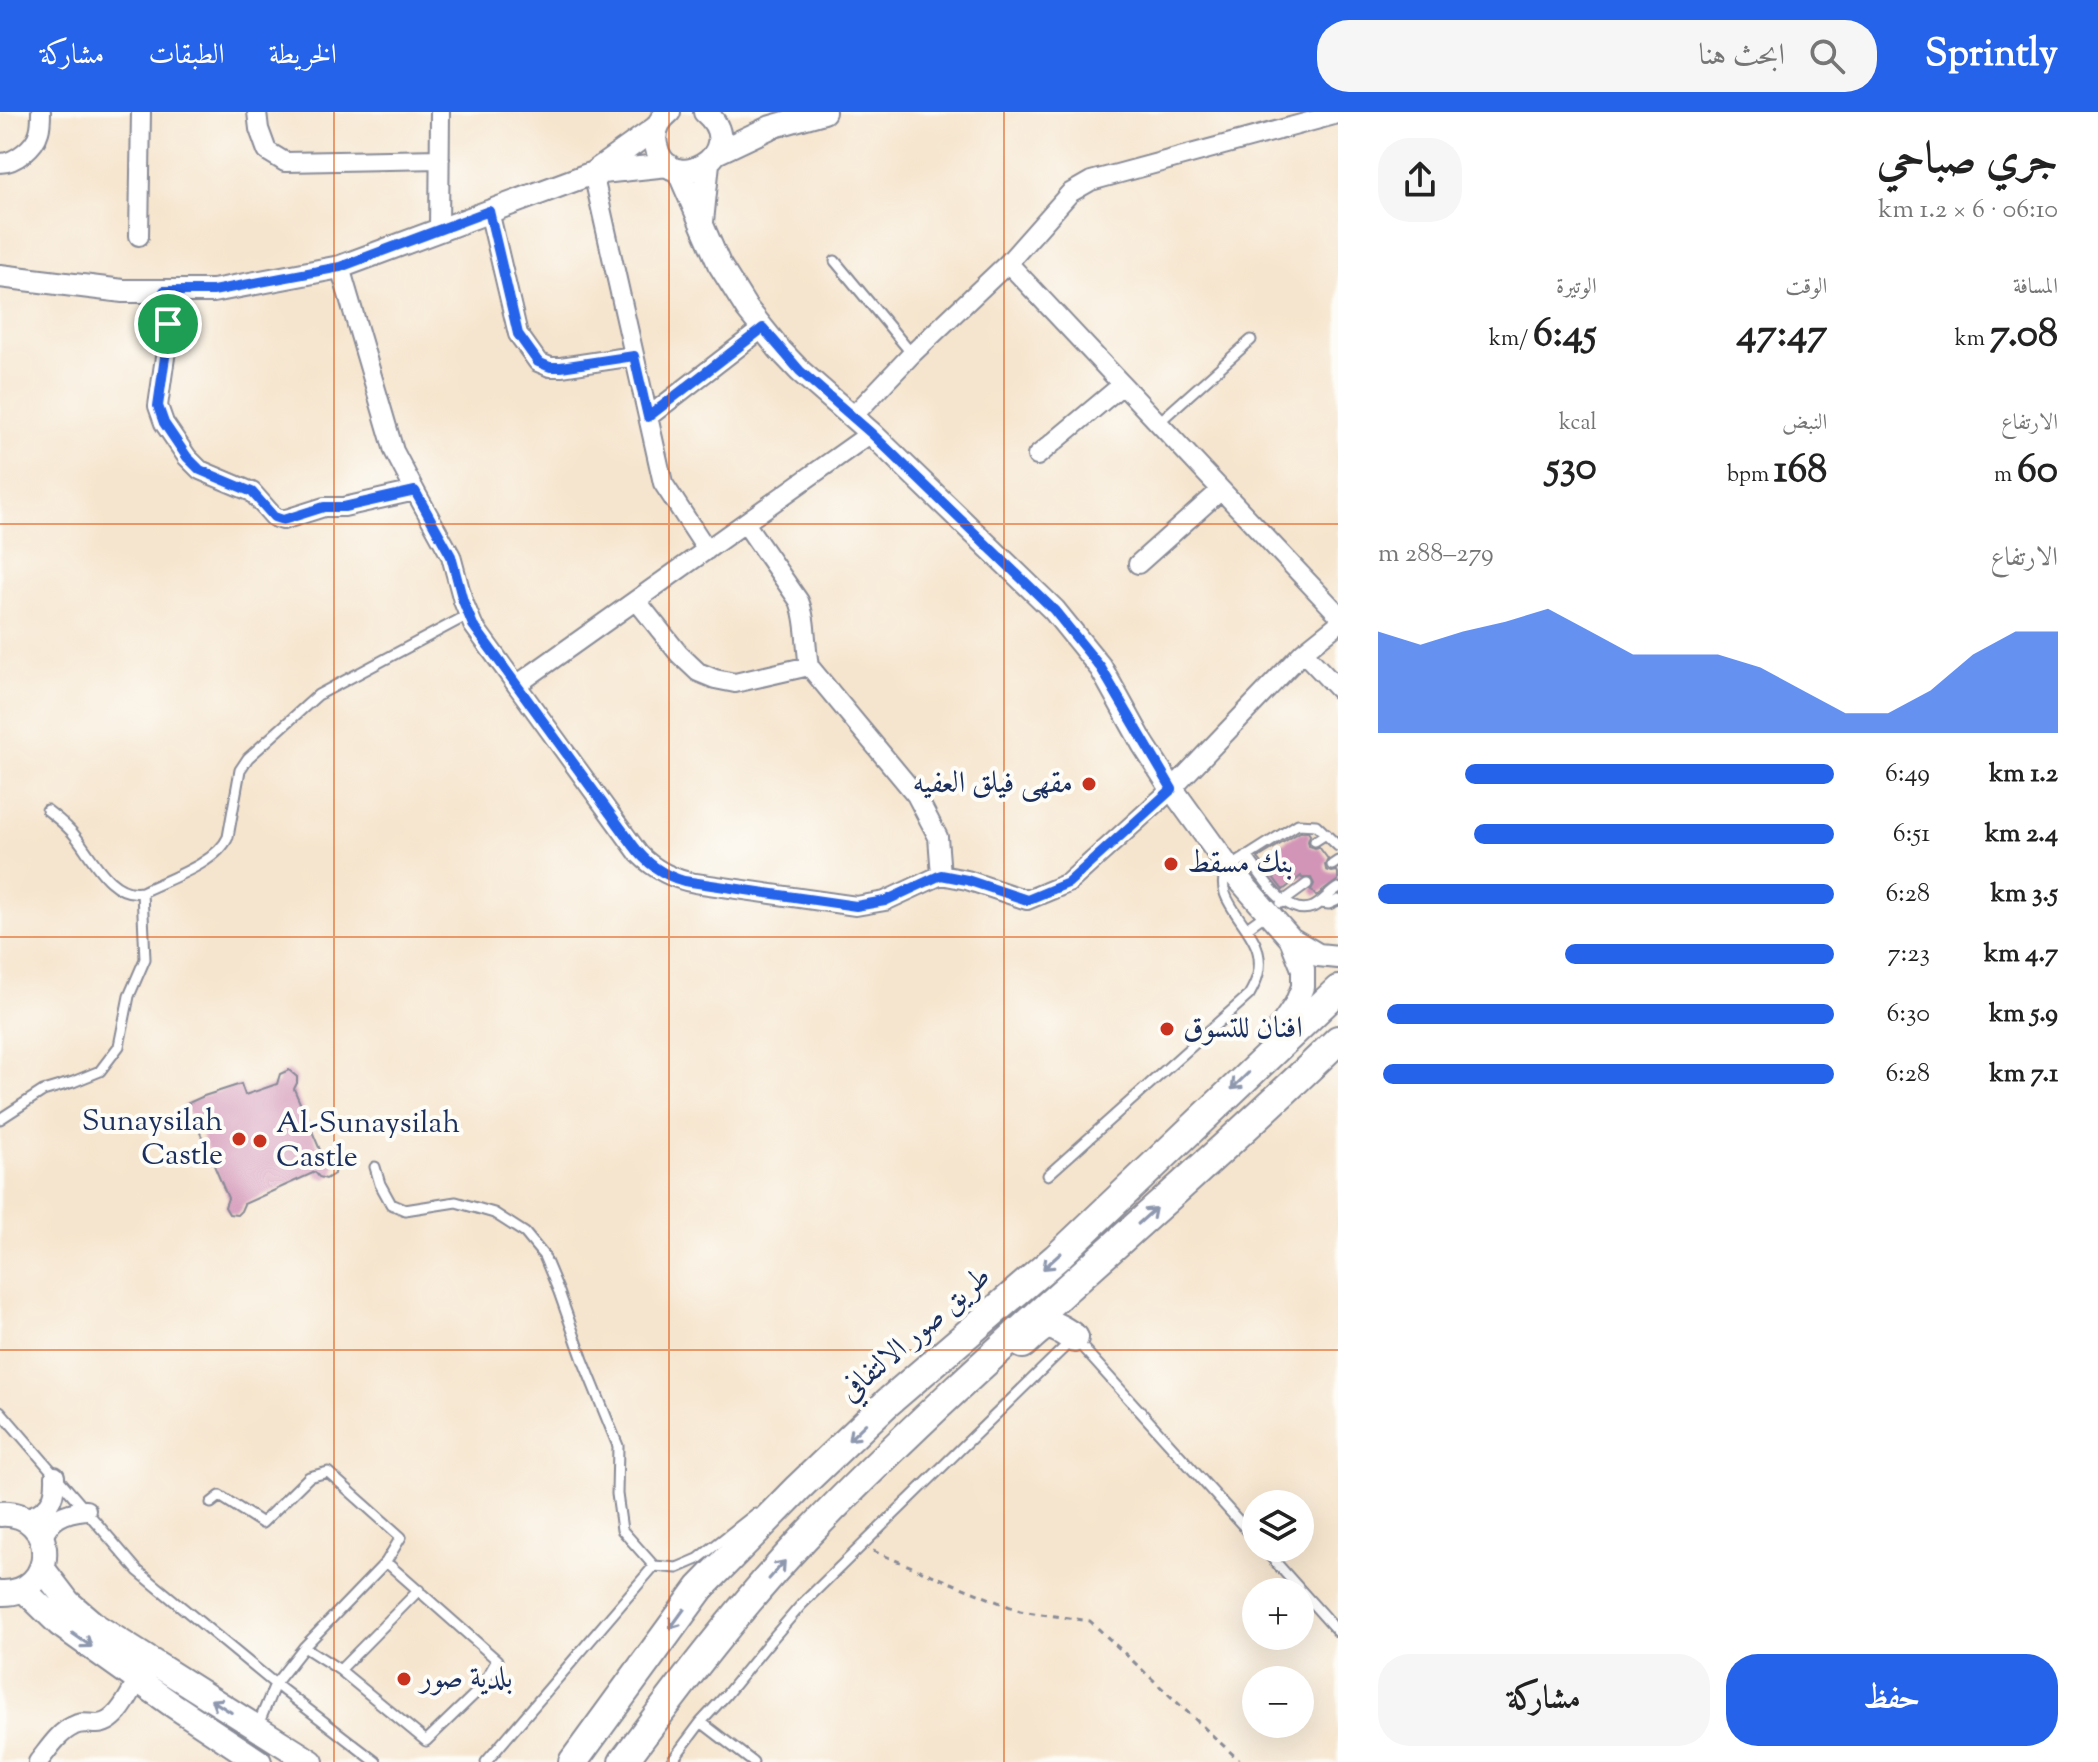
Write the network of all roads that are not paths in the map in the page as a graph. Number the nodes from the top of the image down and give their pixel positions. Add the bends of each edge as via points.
1 (41, 112) edge
2 (141, 112) edge
3 (257, 112) edge
4 (440, 112) edge
5 (824, 112) edge
6 (1338, 114) edge
7 (663, 117) edge
8 (710, 117) edge
9 (1310, 117) edge
10 (771, 127) junction
11 (712, 158) junction
12 (440, 159) junction
13 (0, 163) edge
14 (673, 168) junction
15 (593, 173) junction
16 (489, 211) junction
17 (701, 227) junction
18 (439, 230) junction
19 (139, 236) dead end
20 (835, 261) dead end
21 (1008, 263) junction
22 (340, 267) junction
23 (0, 276) edge
24 (164, 291) junction
25 (763, 328) junction
26 (1251, 340) dead end
27 (912, 354) junction
28 (634, 356) junction
29 (1122, 385) junction
30 (648, 417) junction
31 (852, 417) junction
32 (1158, 423) junction
33 (871, 433) junction
34 (1037, 456) dead end
35 (1221, 490) junction
36 (415, 491) junction
37 (745, 523) junction
38 (707, 550) junction
39 (1138, 564) dead end
40 (636, 600) junction
41 (1338, 614) edge
42 (468, 615) junction
43 (1338, 624) edge
44 (1303, 652) junction
45 (809, 666) junction
46 (518, 684) junction
47 (1338, 689) edge
48 (1172, 789) junction
49 (47, 810) dead end
50 (1326, 834) junction
51 (1315, 841) dead end
52 (1338, 846) edge
53 (1238, 862) junction
54 (941, 875) junction
55 (1307, 884) dead end
56 (1338, 888) edge
57 (142, 892) junction
58 (1338, 900) edge
59 (1320, 903) junction
60 (1275, 908) junction
61 (1247, 928) junction
62 (1291, 939) junction
63 (1338, 957) edge
64 (1338, 990) edge
65 (1338, 1040) edge
66 (1274, 1049) junction
67 (1326, 1058) edge
68 (0, 1119) edge
69 (375, 1167) dead end
70 (1048, 1175) dead end
71 (1121, 1240) junction
72 (1074, 1338) junction
73 (942, 1404) junction
74 (0, 1411) edge
75 (813, 1474) junction
76 (55, 1476) junction
77 (211, 1503) dead end
78 (86, 1510) junction
79 (10, 1512) edge
80 (1242, 1524) edge
81 (42, 1540) junction
82 (386, 1562) junction
83 (1276, 1562) edge
84 (654, 1566) junction
85 (42, 1568) junction
86 (419, 1590) junction
87 (7, 1593) edge
88 (1338, 1632) edge
89 (304, 1647) junction
90 (340, 1670) junction
91 (138, 1680) junction
92 (275, 1684) junction
93 (701, 1722) junction
94 (256, 1728) junction
95 (243, 1758) edge
96 (38, 1762) edge
97 (311, 1762) edge
98 (376, 1762) edge
99 (486, 1762) edge
100 (573, 1762) edge
101 (623, 1762) edge
102 (671, 1762) edge
103 (753, 1762) edge

1 - 13 street via 39,134 24,153
2 - 19 street
3 - 12 street via 267,151 285,162
4 - 12 street
5 - 10 street
6 - 9 street
7 - 14 street via 656,148
7 - 15 street
8 - 10 street
8 - 11 street via 719,138
9 - 21 street via 1091,181 1070,193
10 - 11 street
11 - 14 street via 699,169
11 - 17 street
12 - 18 street
14 - 15 street
14 - 17 street
15 - 16 street
15 - 28 street
16 - 18 street
16 - 28 street via 518,334 538,362 561,367
17 - 25 street via 733,289
18 - 22 street
20 - 27 lane
21 - 27 street
21 - 29 street
22 - 24 street via 213,291
22 - 36 street via 394,451
23 - 24 street
24 - 36 street via 168,324 158,406 164,423 200,470 252,492 283,520
25 - 30 street
25 - 31 street via 800,371
26 - 32 lane
27 - 31 street
28 - 30 street
29 - 32 street
29 - 34 street
30 - 38 street via 663,483
31 - 33 street
32 - 35 street
33 - 37 street
33 - 48 street via 1070,629 1101,668
35 - 39 street
35 - 41 street
36 - 42 street via 451,556
37 - 38 street
37 - 45 street via 804,612
38 - 40 street
40 - 45 street via 679,654 715,679 735,683
40 - 46 street
42 - 46 street
42 - 57 lane via 318,695 240,770 224,847
43 - 44 street
44 - 47 street
44 - 48 street
45 - 54 street via 916,795 938,837
46 - 54 street via 639,854 674,878 856,906 885,901
48 - 53 street
48 - 54 street via 1068,883 1027,900
49 - 57 lane via 117,886 132,894
50 - 51 lane
50 - 52 lane
50 - 53 lane via 1316,825 1298,824
53 - 60 street
53 - 60 lane via 1264,875
53 - 61 lane via 1223,878 1222,890
55 - 60 lane
56 - 59 lane
57 - 68 lane via 145,959 129,996 119,1046 100,1071 43,1091
58 - 59 lane
59 - 60 lane
60 - 61 lane
60 - 62 street
61 - 70 lane via 1260,968 1249,995
62 - 63 street via 1318,955
62 - 66 street via 1303,969 1303,987
64 - 66 main road, طريق صور الالتفافي
65 - 67 main road
66 -> 75 main road, طريق صور الالتفافي via 1056,1258
71 -> 67 main road
69 - 84 lane via 391,1204 405,1210 456,1202 494,1213 525,1233 544,1256 618,1446 622,1530
71 - 72 main road via 1079,1286 1070,1310
71 - 73 main road
72 - 73 main road via 1056,1326 1042,1327 971,1390
72 - 80 lane
72 - 93 lane via 802,1604
101 -> 73 main road via 709,1648 804,1538
74 - 76 lane
75 - 84 lane via 698,1559 677,1568
75 -> 100 main road, طريق صور الالتفافي via 700,1588
76 - 78 lane
76 - 79 street via 56,1489 46,1509 39,1514
77 - 82 lane via 220,1496 262,1523 309,1477 328,1472 401,1537
78 - 81 street via 62,1514
78 - 92 lane via 138,1571
79 - 81 main road via 38,1531
81 - 85 main road
82 - 86 lane
82 - 89 lane
83 - 88 lane
84 - 99 lane
85 - 87 main road via 38,1576
94 -> 85 main road via 96,1626 68,1602
86 - 90 lane
86 - 90 lane via 497,1660 481,1688 426,1741
87 -> 91 main road
89 - 90 lane
89 - 92 lane
91 - 95 main road
91 - 96 street via 108,1721 71,1726
92 - 94 lane
92 - 98 lane
93 - 102 lane
93 - 103 lane
94 - 97 main road

